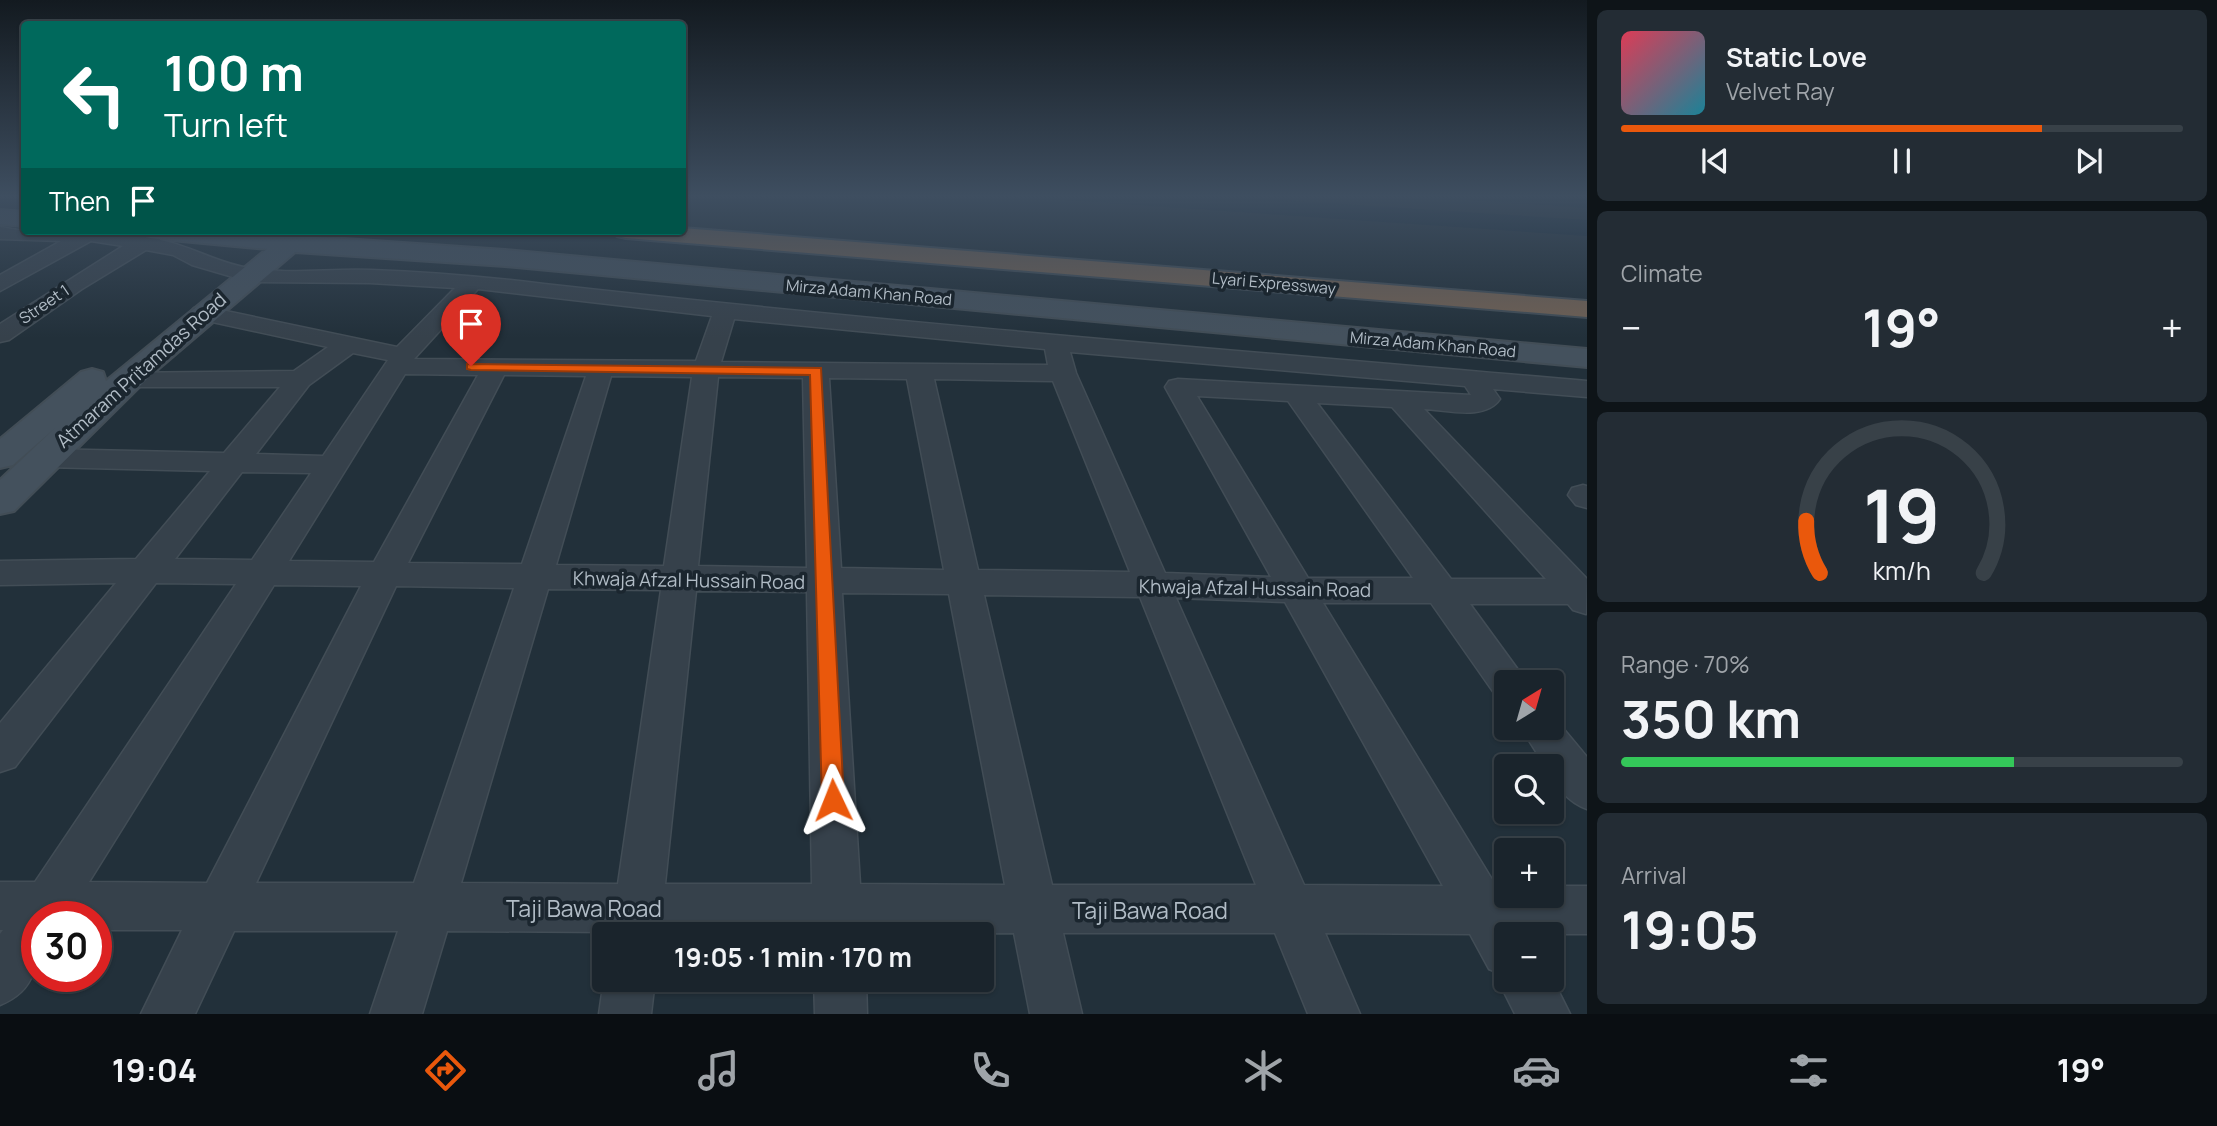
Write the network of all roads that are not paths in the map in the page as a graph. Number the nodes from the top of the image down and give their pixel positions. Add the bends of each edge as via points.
1 (73, 243) edge
2 (139, 243) edge
3 (167, 243) edge
4 (253, 243) edge
5 (281, 243) edge
6 (778, 243) edge
7 (289, 244) junction
8 (236, 271) junction
9 (472, 282) junction
10 (0, 284) edge
11 (1587, 309) edge
12 (724, 311) junction
13 (202, 313) junction
14 (0, 335) edge
15 (348, 345) junction
16 (1060, 358) junction
17 (1587, 358) edge
18 (400, 361) junction
19 (496, 366) junction
20 (601, 368) junction
21 (706, 370) junction
22 (816, 371) junction
23 (919, 372) junction
24 (1472, 378) junction
25 (127, 379) junction
26 (300, 379) junction
27 (1576, 388) edge
28 (1296, 393) junction
29 (1399, 399) junction
30 (1587, 405) edge
31 (0, 457) edge
32 (44, 458) junction
33 (233, 464) junction
34 (332, 466) junction
35 (0, 502) edge
36 (148, 571) junction
37 (0, 573) edge
38 (262, 574) junction
39 (383, 577) junction
40 (534, 578) junction
41 (680, 580) junction
42 (824, 582) junction
43 (964, 583) junction
44 (1153, 585) junction
45 (1296, 590) junction
46 (1441, 591) junction
47 (1584, 595) edge
48 (1499, 670) edge
49 (1550, 740) edge
50 (0, 754) edge
51 (1587, 790) edge
52 (50, 901) edge
53 (0, 906) edge
54 (220, 906) junction
55 (429, 907) junction
56 (1033, 909) junction
57 (1290, 910) junction
58 (1482, 910) junction
59 (1587, 910) edge
60 (21, 911) edge
61 (112, 911) edge
62 (637, 921) edge
63 (837, 922) edge
64 (1494, 930) edge
65 (21, 946) edge
66 (0, 979) edge
67 (628, 992) edge
68 (840, 992) edge
69 (1531, 992) edge
70 (167, 1014) edge
71 (396, 1014) edge
72 (625, 1014) edge
73 (841, 1014) edge
74 (1056, 1014) edge
75 (1334, 1014) edge
76 (1544, 1014) edge

1 - 10 street
2 - 14 street, Street 1
3 - 8 street
4 - 8 main road, Atmaram Pritamdas Road
5 - 7 main road, Mirza Adam Khan Road
6 - 11 highway, Lyari Expressway
7 - 8 main road, Atmaram Pritamdas Road
7 - 17 main road, Mirza Adam Khan Road via 505,258
8 - 9 street
8 - 13 main road, Atmaram Pritamdas Road
8 - 31 main road, Atmaram Pritamdas Road
9 - 12 street
9 - 18 street
12 - 16 street
12 - 21 street
13 - 15 street
13 - 25 main road, Atmaram Pritamdas Road
15 - 18 street
15 - 26 street
16 - 23 street
16 - 24 street
16 - 44 street
18 - 19 street
18 - 34 street
19 - 20 street
19 - 39 street
20 - 21 street
20 - 40 street
21 - 22 street
21 - 41 street
22 - 23 street
22 - 42 street
23 - 43 street
24 - 27 street
24 - 29 street via 1487,399 1479,404
25 - 26 street
25 - 32 main road, Atmaram Pritamdas Road
26 - 33 street
27 - 30 street
28 - 29 street
28 - 45 street via 1178,387
28 - 46 street
29 - 47 street
32 - 33 street
32 - 35 main road, Atmaram Pritamdas Road
33 - 34 street
33 - 36 street
34 - 38 street
36 - 37 street, Khwaja Afzal Hussain Road
36 - 38 street, Khwaja Afzal Hussain Road
36 - 50 street
38 - 39 street, Khwaja Afzal Hussain Road
38 - 52 street
39 - 40 street, Khwaja Afzal Hussain Road
39 - 54 street
40 - 41 street, Khwaja Afzal Hussain Road
40 - 55 street
41 - 42 street, Khwaja Afzal Hussain Road
41 - 62 street
42 - 43 street, Khwaja Afzal Hussain Road
42 - 63 street
43 - 44 street, Khwaja Afzal Hussain Road
43 - 56 street
44 - 45 street, Khwaja Afzal Hussain Road
44 - 57 street
45 - 46 street, Khwaja Afzal Hussain Road
45 - 58 street
46 - 47 street, Khwaja Afzal Hussain Road
46 - 48 street
49 - 51 street
53 - 60 street, Taji Bawa Road
54 - 55 street, Taji Bawa Road
54 - 61 street, Taji Bawa Road
54 - 70 street
55 - 62 street, Taji Bawa Road
55 - 71 street
56 - 57 street, Taji Bawa Road
56 - 63 street, Taji Bawa Road
56 - 74 street
57 - 58 street, Taji Bawa Road
57 - 75 street
58 - 59 street, Taji Bawa Road
58 - 64 street
62 - 63 street, Taji Bawa Road
65 - 66 street
67 - 72 street
68 - 73 street
69 - 76 street

